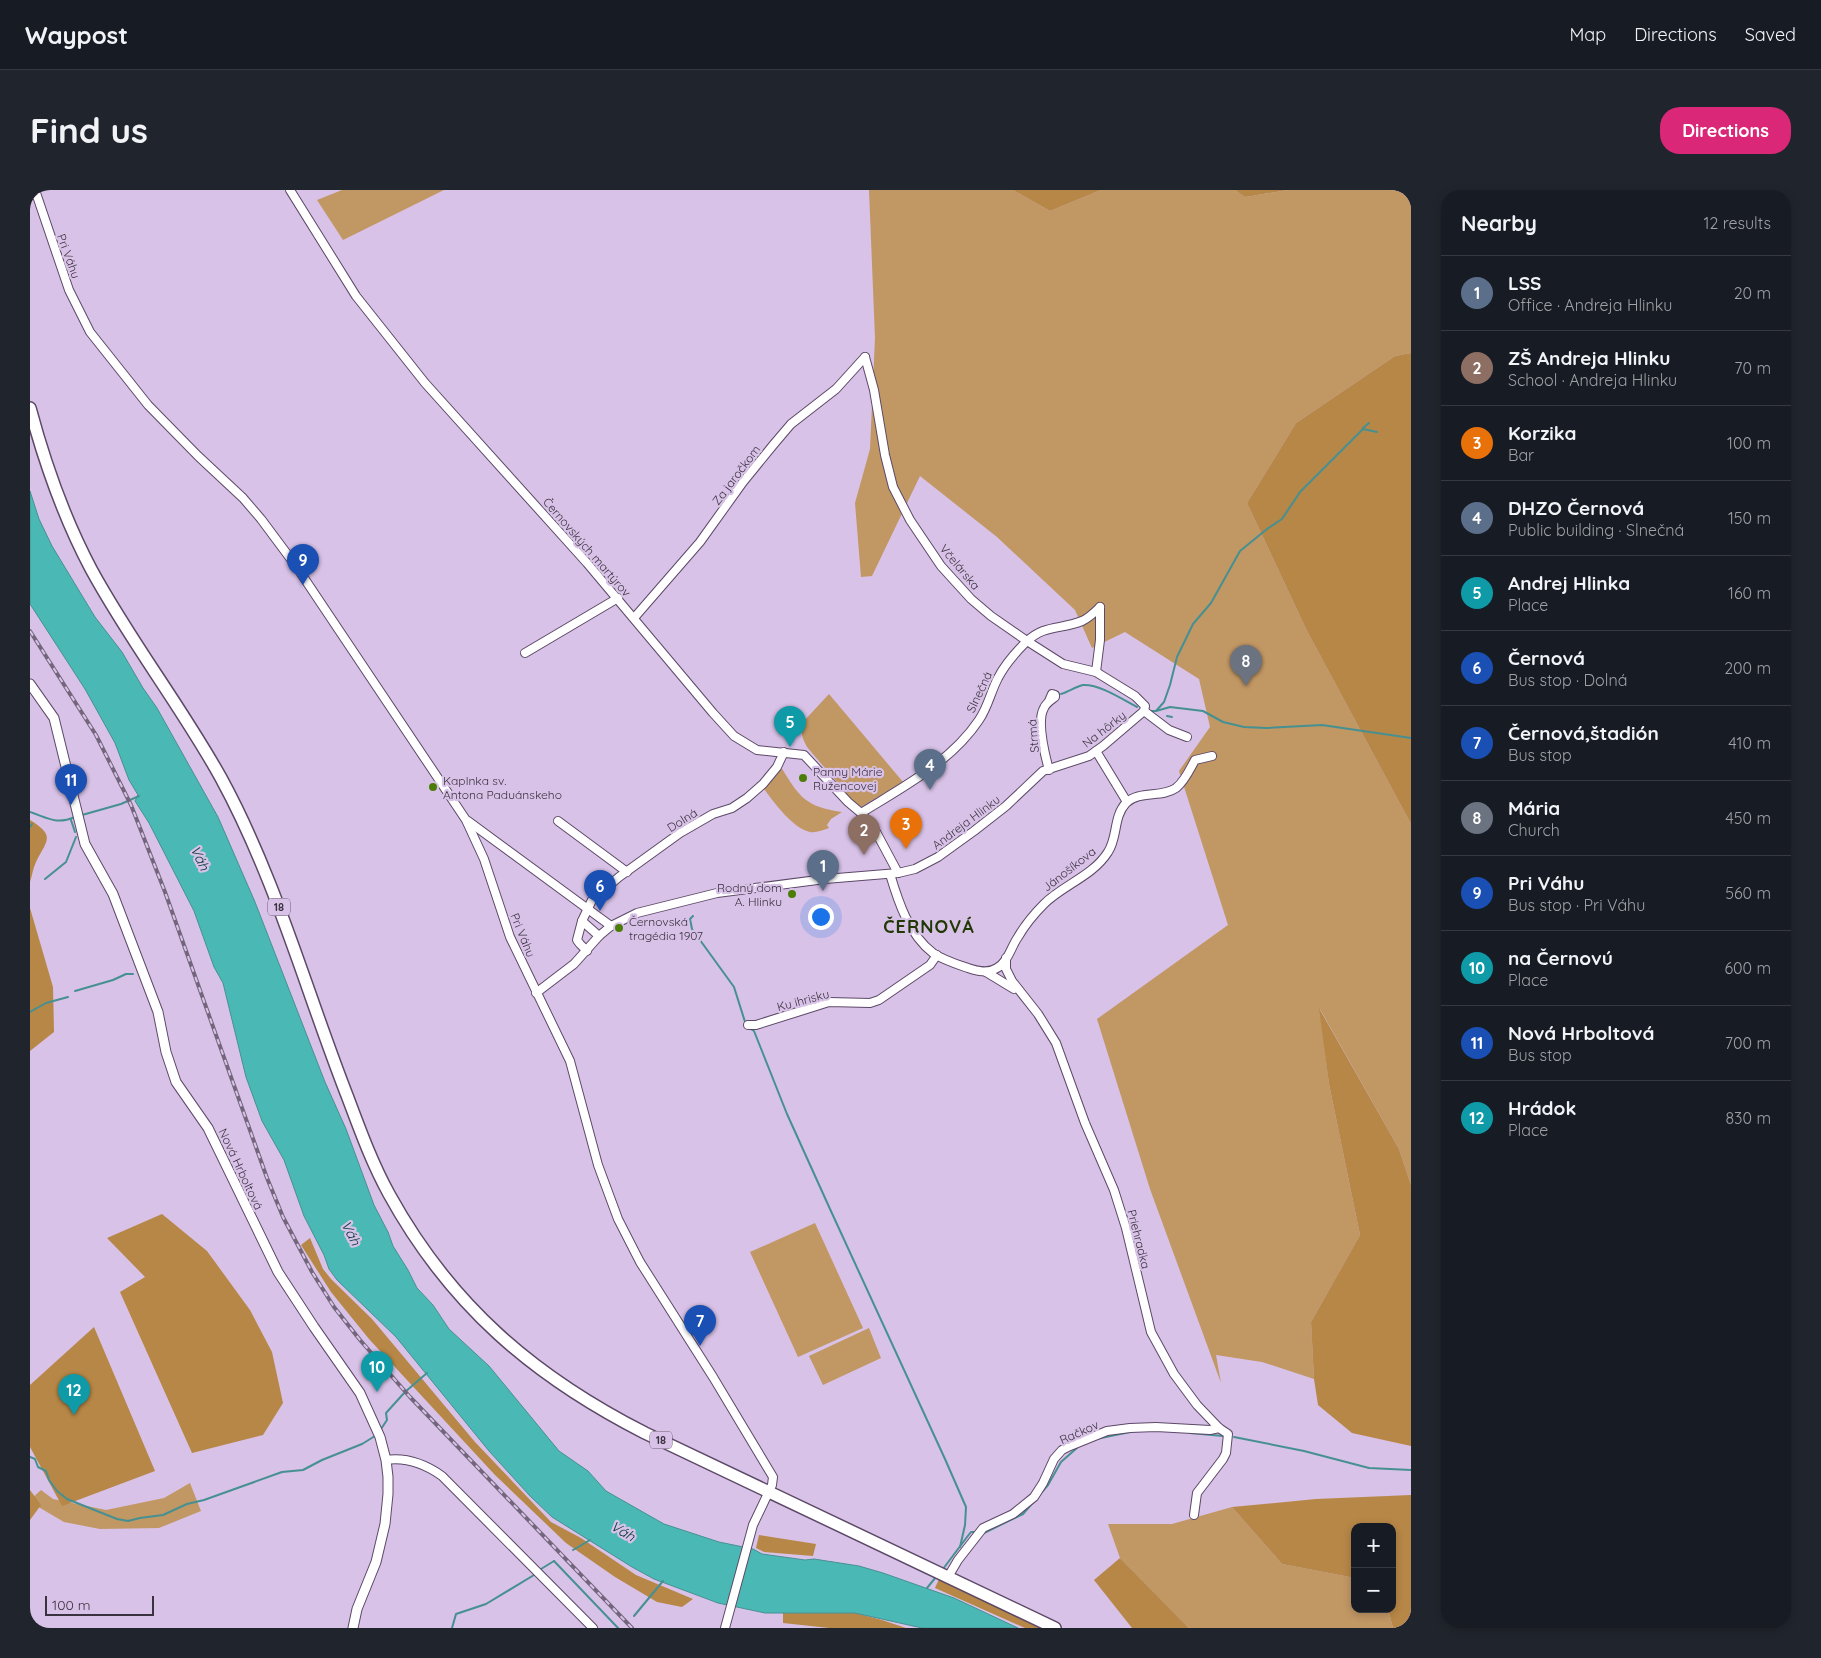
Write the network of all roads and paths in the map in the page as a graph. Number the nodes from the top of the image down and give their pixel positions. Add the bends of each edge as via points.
1 (35, 190) edge
2 (290, 190) edge
3 (865, 357) joint
4 (30, 408) edge
5 (618, 598) junction
6 (634, 618) junction
7 (1027, 641) junction
8 (525, 653) dead end
9 (1096, 672) junction
10 (30, 684) edge
11 (1049, 701) dead end
12 (1145, 709) junction
13 (1187, 737) dead end
14 (1096, 751) junction
15 (784, 752) junction
16 (1212, 756) dead end
17 (1046, 771) junction
18 (1127, 802) junction
19 (861, 813) junction
20 (466, 820) junction
21 (558, 821) dead end
22 (627, 872) junction
23 (894, 874) junction
24 (588, 908) junction
25 (582, 921) junction
26 (611, 926) junction
27 (599, 936) junction
28 (587, 951) junction
29 (937, 955) junction
30 (1006, 958) junction
31 (986, 972) junction
32 (536, 993) junction
33 (1024, 997) junction
34 (748, 1025) dead end
35 (1219, 1428) junction
36 (386, 1460) junction
37 (769, 1492) junction
38 (1194, 1515) dead end
39 (942, 1574) junction
40 (352, 1628) edge
41 (593, 1628) edge
42 (725, 1628) edge
43 (1055, 1628) edge

1 - 20 street, Pri Váhu via 69,290 90,332 148,405 261,519
2 - 5 street, Černovských martýrov via 356,296 425,383
3 - 6 street, Za jaročkom via 836,389 791,424 743,482 700,542
3 - 7 street, Včelárska via 892,487 910,520 941,566 971,599
4 - 37 main road, 18 via 58,497 91,568 211,762 246,828 273,892 368,1149 388,1192 417,1241 478,1315 521,1354 577,1396
5 - 6 street, Černovských martýrov
5 - 8 street
6 - 15 street, Černovských martýrov via 734,736 757,750
7 - 9 street, Včelárska via 1063,664
7 - 9 street, Slnečná via 1041,631 1080,622 1100,608
7 - 19 street, Slnečná via 1008,661 980,718 967,736 928,771
9 - 12 street, Včelárska via 1135,696
10 - 36 street, Nová Hrboltová via 54,718 85,844 109,885 158,1012 176,1082 208,1128 278,1272 360,1393
11 - 17 street, Strmá via 1041,718
12 - 13 street, Včelárska via 1169,730
12 - 14 street, Na hôrky
14 - 17 street, Na hôrky
14 - 18 street
15 - 19 street, Černovských martýrov via 804,755
15 - 22 street, Dolná via 777,767 747,798 680,834
16 - 18 street via 1195,760 1175,789
17 - 23 street, Andreja Hlinku via 938,857 915,869
18 - 30 street, Jánošíkova via 1117,817 1109,851 1091,870 1044,904
19 - 23 street, Černovských martýrov via 875,830
20 - 24 street
20 - 32 street, Pri Váhu via 484,859 510,937
21 - 22 street
22 - 24 street, Dolná via 592,900
23 - 26 street, Andreja Hlinku via 825,878 718,893 647,910
23 - 29 street via 896,894 908,922
24 - 25 street, Dolná
24 - 26 street
25 - 27 street
25 - 28 street via 577,940
26 - 27 street, Andreja Hlinku
27 - 28 street, Andreja Hlinku
28 - 32 street, Andreja Hlinku
29 - 31 street via 951,963
29 - 34 street, Ku ihrisku via 930,965 880,1000 870,1003 829,1002
30 - 31 street, Jánošíkova via 997,968
30 - 33 street, Priehradka via 1006,969
31 - 33 street
32 - 37 street, Pri Váhu via 570,1062 598,1165 618,1219 640,1262 771,1472
33 - 35 street, Priehradka via 1056,1043 1114,1190 1151,1332 1174,1374
35 - 38 street, Priehradka via 1228,1434 1226,1453 1197,1493
35 - 39 street, Račkov via 1130,1428 1101,1433 1062,1450 1034,1497 1013,1514 983,1528 958,1560
36 - 40 street, Nová Hrboltová via 386,1524
36 - 41 street via 415,1462 442,1476
37 - 39 main road, 18
37 - 42 street via 753,1525
39 - 43 main road, 18

